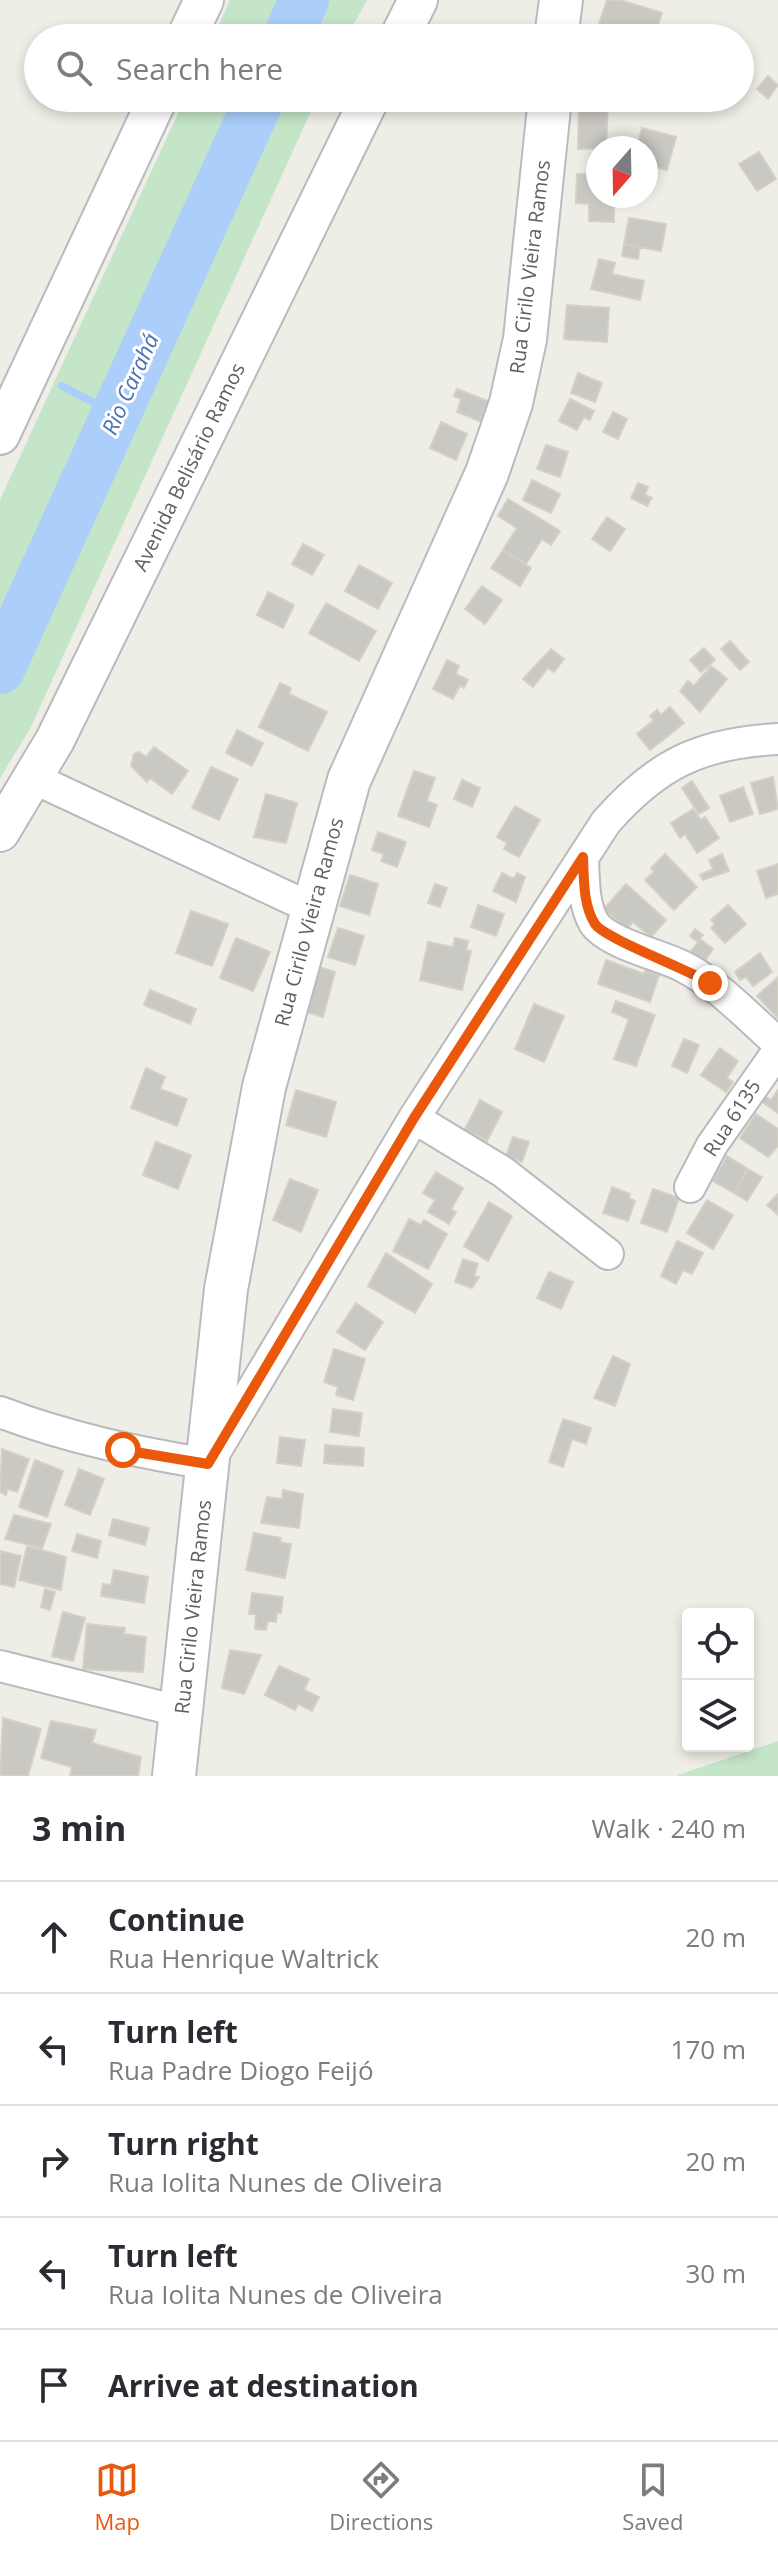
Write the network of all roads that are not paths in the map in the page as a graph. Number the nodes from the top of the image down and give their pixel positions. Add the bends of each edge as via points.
1 (204, 0) edge
2 (418, 0) edge
3 (561, 0) edge
4 (193, 24) edge
5 (406, 24) edge
6 (558, 24) edge
7 (151, 112) edge
8 (363, 112) edge
9 (549, 112) edge
10 (0, 435) edge
11 (778, 739) edge
12 (35, 779) junction
13 (0, 832) edge
14 (583, 857) junction
15 (311, 908) junction
16 (778, 1043) edge
17 (778, 1051) edge
18 (414, 1118) junction
19 (690, 1187) dead end
20 (608, 1254) dead end
21 (0, 1412) edge
22 (208, 1464) junction
23 (0, 1666) edge
24 (182, 1712) junction
25 (174, 1776) edge

1 - 4 street
2 - 5 street
3 - 6 main road
7 - 10 street
8 - 12 street, Avenida Belisário Ramos
9 - 15 main road, Rua Cirilo Vieira Ramos via 532,285 511,403 481,487 349,780
11 - 14 street via 735,742 665,767 631,793
12 - 13 street, Avenida Belisário Ramos
12 - 15 street
14 - 16 street via 587,906 596,926 710,983
14 - 18 street
15 - 22 main road, Rua Cirilo Vieira Ramos via 239,1205
17 - 19 street, Rua 6135 via 712,1145
18 - 20 street via 503,1172
18 - 22 street
21 - 22 street via 123,1450
22 - 24 main road, Rua Cirilo Vieira Ramos
23 - 24 street
24 - 25 main road, Rua Cirilo Vieira Ramos

